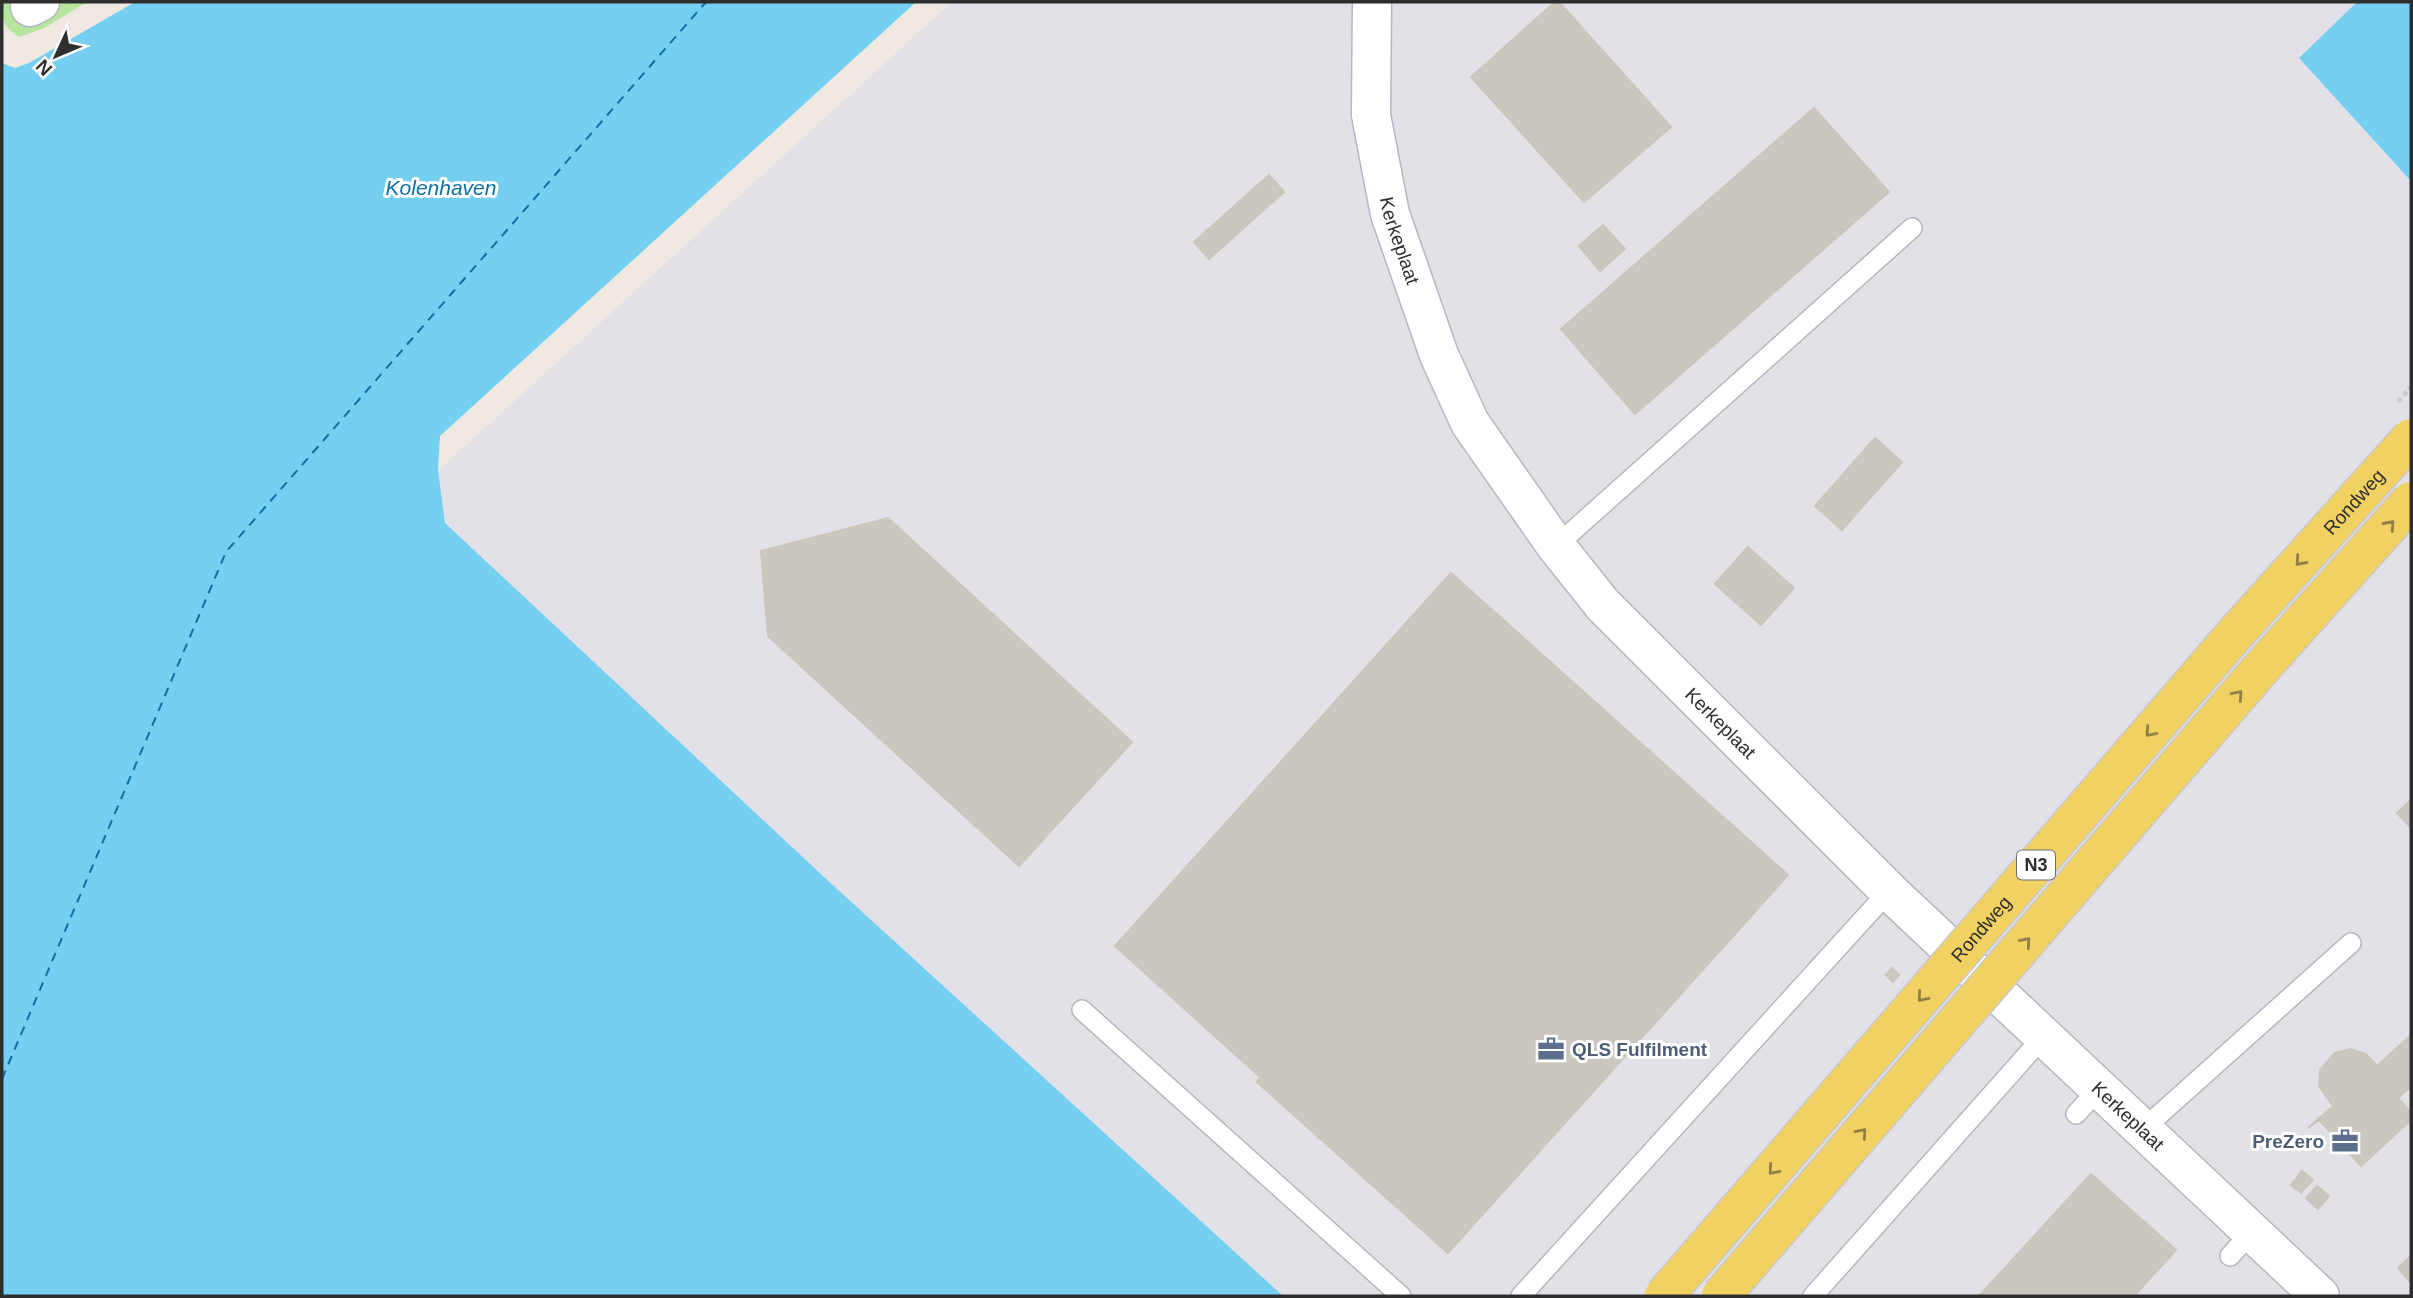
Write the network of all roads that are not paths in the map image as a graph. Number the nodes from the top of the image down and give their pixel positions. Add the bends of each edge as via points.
1 (1372, 2) edge
2 (1912, 228) dead end
3 (2411, 438) edge
4 (2411, 501) edge
5 (1556, 546) junction
6 (1889, 891) junction
7 (2351, 943) dead end
8 (1082, 1010) dead end
9 (2043, 1038) junction
10 (2141, 1131) junction
11 (1401, 1296) edge
12 (1521, 1296) edge
13 (1664, 1296) edge
14 (1721, 1296) edge
15 (1813, 1296) edge
16 (2320, 1296) edge

1 - 5 street, Kerkeplaat via 1371,115 1390,214 1439,355 1469,424
2 - 5 lane
3 -> 13 main road, Rondweg / N3, bridge via 2235,634
14 -> 4 main road, N3, bridge via 2264,665
5 - 6 street, Kerkeplaat via 1603,605
6 - 9 street, Kerkeplaat
6 - 12 lane
7 - 10 lane
8 - 11 lane
9 - 10 street, Kerkeplaat via 2087,1102
9 - 15 lane
10 - 16 street, Kerkeplaat via 2240,1245

